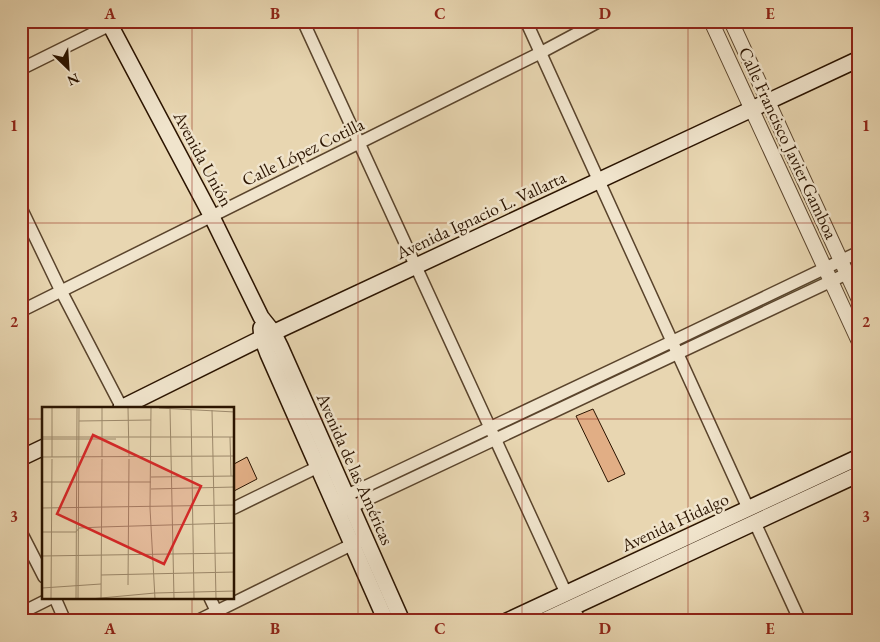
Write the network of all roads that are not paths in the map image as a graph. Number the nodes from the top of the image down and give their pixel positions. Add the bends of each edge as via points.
1 (304, 21) edge
2 (526, 21) edge
3 (600, 21) edge
4 (711, 21) edge
5 (730, 21) edge
6 (112, 22) edge
7 (540, 53) junction
8 (859, 59) edge
9 (21, 68) edge
10 (768, 102) junction
11 (752, 109) junction
12 (360, 143) junction
13 (598, 181) junction
14 (21, 208) edge
15 (212, 217) junction
16 (859, 252) edge
17 (840, 260) junction
18 (416, 266) junction
19 (825, 268) junction
20 (853, 271) edge
21 (831, 281) junction
22 (62, 291) junction
23 (859, 300) edge
24 (21, 311) edge
25 (267, 335) junction
26 (859, 342) edge
27 (674, 348) junction
28 (121, 407) edge
29 (124, 407) edge
30 (492, 433) junction
31 (42, 448) edge
32 (859, 457) edge
33 (21, 458) edge
34 (324, 464) junction
35 (859, 474) edge
36 (342, 504) junction
37 (235, 508) edge
38 (748, 508) junction
39 (755, 522) junction
40 (21, 532) edge
41 (358, 541) junction
42 (42, 573) edge
43 (49, 600) edge
44 (54, 600) edge
45 (211, 600) edge
46 (570, 600) junction
47 (21, 613) edge
48 (219, 616) edge
49 (65, 621) edge
50 (197, 621) edge
51 (386, 621) edge
52 (402, 621) edge
53 (507, 621) edge
54 (543, 621) edge
55 (580, 621) edge
56 (800, 621) edge

1 - 12 street
2 - 7 street
3 - 7 street, Calle López Cotilla
4 - 11 street, Calle Francisco Javier Gamboa
5 - 10 street, Calle Francisco Javier Gamboa
6 - 9 street
6 - 15 main road, Avenida Unión
7 - 12 street, Calle López Cotilla
7 - 13 street
8 - 10 main road, Avenida Ignacio L. Vallarta
10 - 11 main road, Avenida Ignacio L. Vallarta
10 - 17 street, Calle Francisco Javier Gamboa
11 - 13 main road, Avenida Ignacio L. Vallarta
11 - 19 street, Calle Francisco Javier Gamboa
12 - 15 street, Calle López Cotilla
12 - 18 street
13 - 18 main road, Avenida Ignacio L. Vallarta
13 - 27 street
14 - 22 street
15 - 22 street, Calle López Cotilla
15 - 25 main road, Avenida Unión via 261,316
16 - 17 street
17 - 19 street
17 - 20 street, Calle Francisco Javier Gamboa
18 - 25 main road, Avenida Ignacio L. Vallarta
18 - 30 street
19 - 21 street, Calle Francisco Javier Gamboa
19 - 27 street
20 - 21 street
20 - 23 street, Calle Francisco Javier Gamboa
21 - 26 street, Calle Francisco Javier Gamboa
21 - 27 street
22 - 24 street, Calle López Cotilla
22 - 28 street
25 - 29 main road, Avenida Ignacio L. Vallarta
25 - 34 main road, Avenida de las Américas
27 - 30 street
27 - 38 street
30 - 36 street
30 - 46 street
31 - 33 main road
32 - 38 main road, Avenida Hidalgo
34 - 36 main road, Avenida de las Américas
34 - 37 street
35 - 39 main road, Avenida Hidalgo
36 - 41 main road, Avenida de las Américas
38 - 46 main road, Avenida Hidalgo
39 - 46 main road, Avenida Hidalgo
39 - 56 street
40 - 42 street
41 - 48 street
41 - 51 main road, Avenida de las Américas
41 - 52 main road, Avenida de las Américas
43 - 47 street
44 - 49 street
45 - 48 street
46 - 53 main road, Avenida Hidalgo
46 - 54 main road, Avenida Hidalgo
46 - 55 street
48 - 50 street

